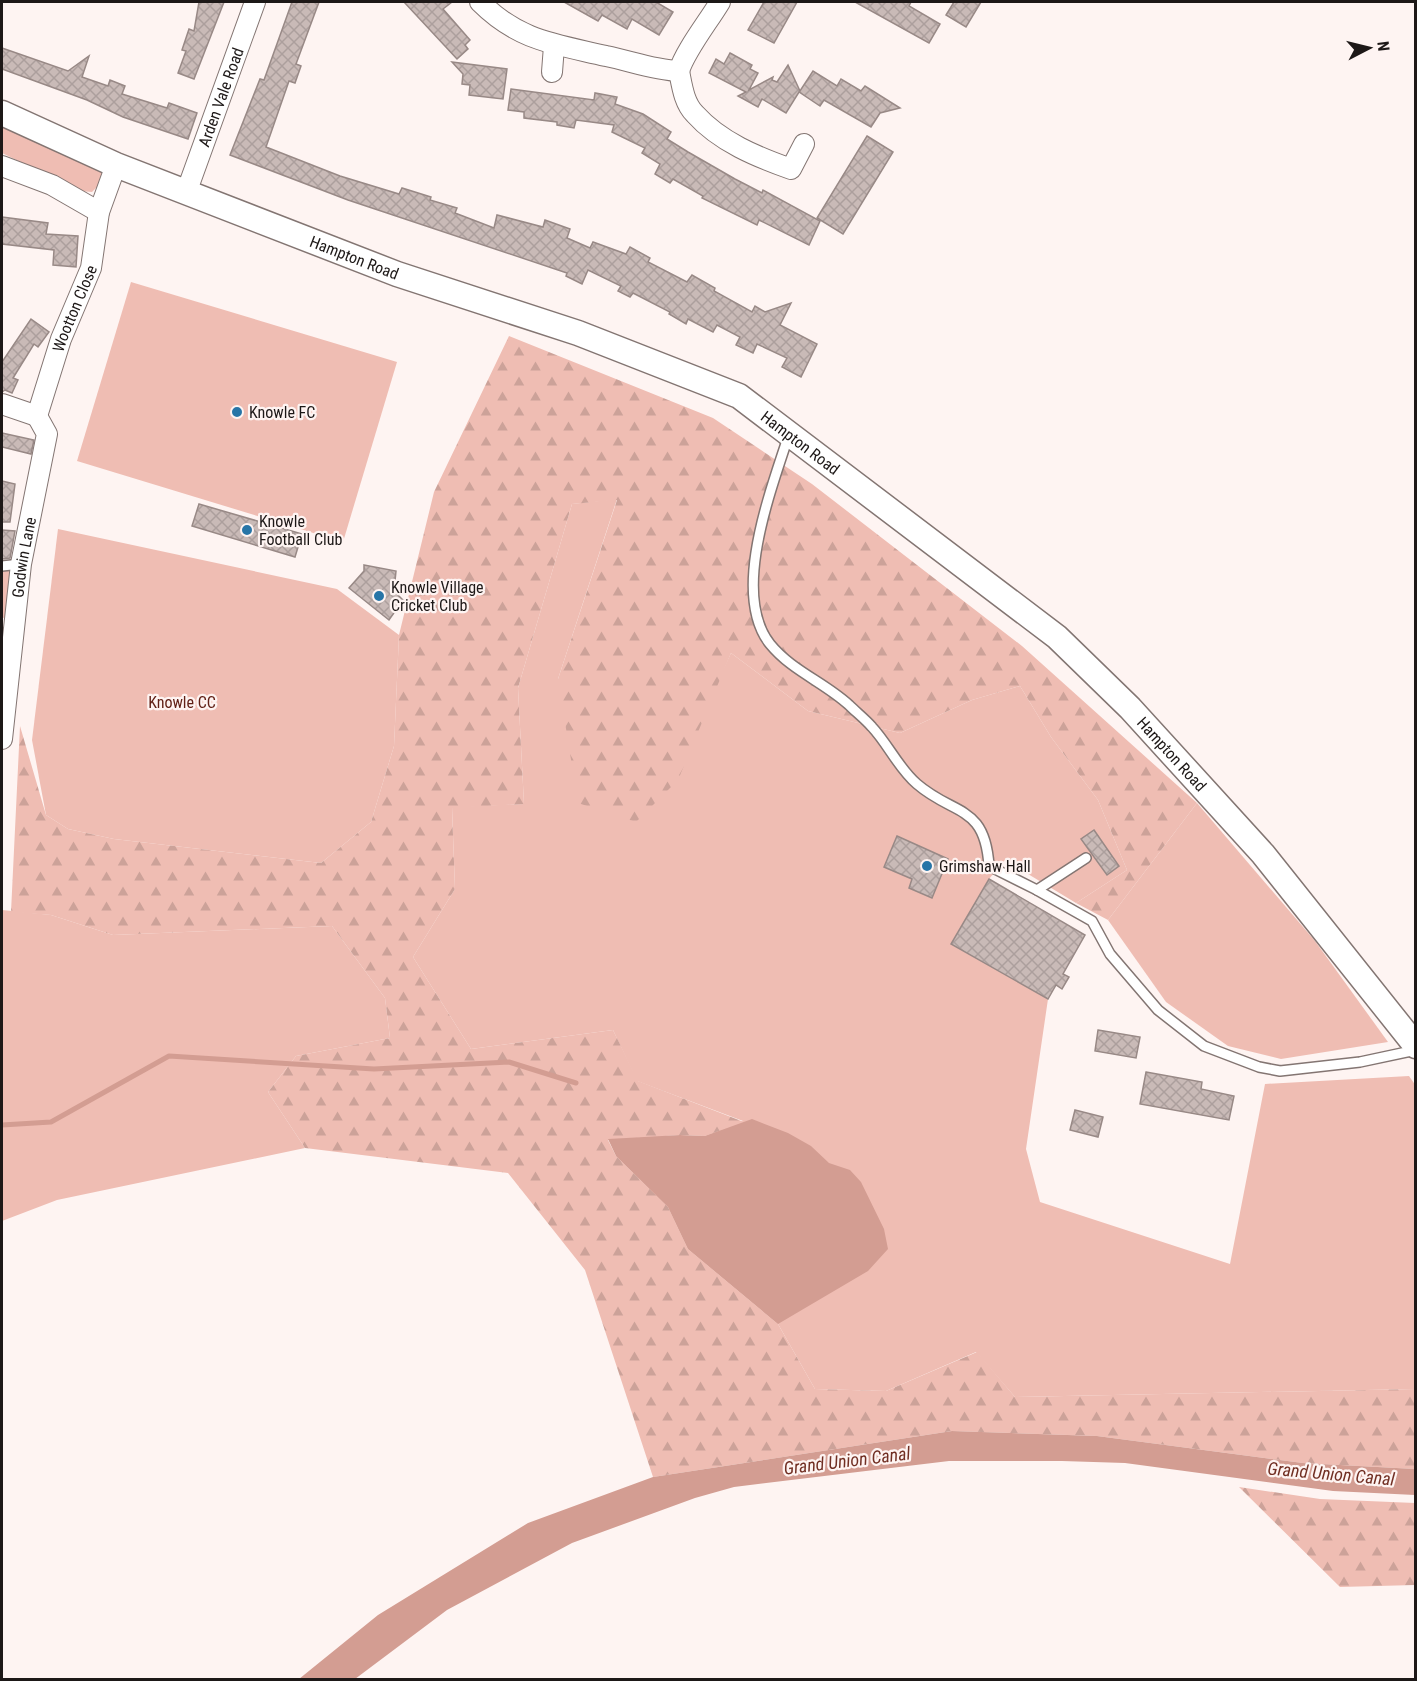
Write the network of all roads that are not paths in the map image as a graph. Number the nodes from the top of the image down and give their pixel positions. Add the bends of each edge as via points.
1 (255, 2) edge
2 (480, 2) edge
3 (720, 2) edge
4 (554, 46) junction
5 (679, 71) junction
6 (552, 72) dead end
7 (2, 113) edge
8 (804, 144) dead end
9 (116, 165) junction
10 (2, 166) edge
11 (186, 193) junction
12 (99, 212) junction
13 (2, 404) edge
14 (37, 416) junction
15 (789, 432) junction
16 (11, 565) edge
17 (2, 739) edge
18 (1086, 858) dead end
19 (1037, 890) junction
20 (1416, 1048) edge

1 - 11 street, Arden Vale Road
2 - 4 street via 527,37
3 - 5 street
4 - 5 street via 654,70
4 - 6 street
5 - 8 street via 684,96 694,114 748,154 791,169
7 - 9 street, Hampton Road
9 - 11 street, Hampton Road
9 - 12 street, Wootton Close
10 - 12 street via 52,185
11 - 15 street, Hampton Road via 397,274 578,333 739,396
12 - 14 street, Wootton Close via 91,268 61,339
13 - 14 street
14 - 16 street, Godwin Lane via 47,434
15 - 19 lane via 757,536 754,597 769,642 790,664 837,694 872,727 916,784 961,809 982,829 989,866
15 - 20 street, Hampton Road via 1057,637 1130,708 1263,854
16 - 17 street, Godwin Lane
18 - 19 lane
19 - 20 lane via 1092,921 1110,954 1158,1010 1204,1046 1280,1071 1360,1062

